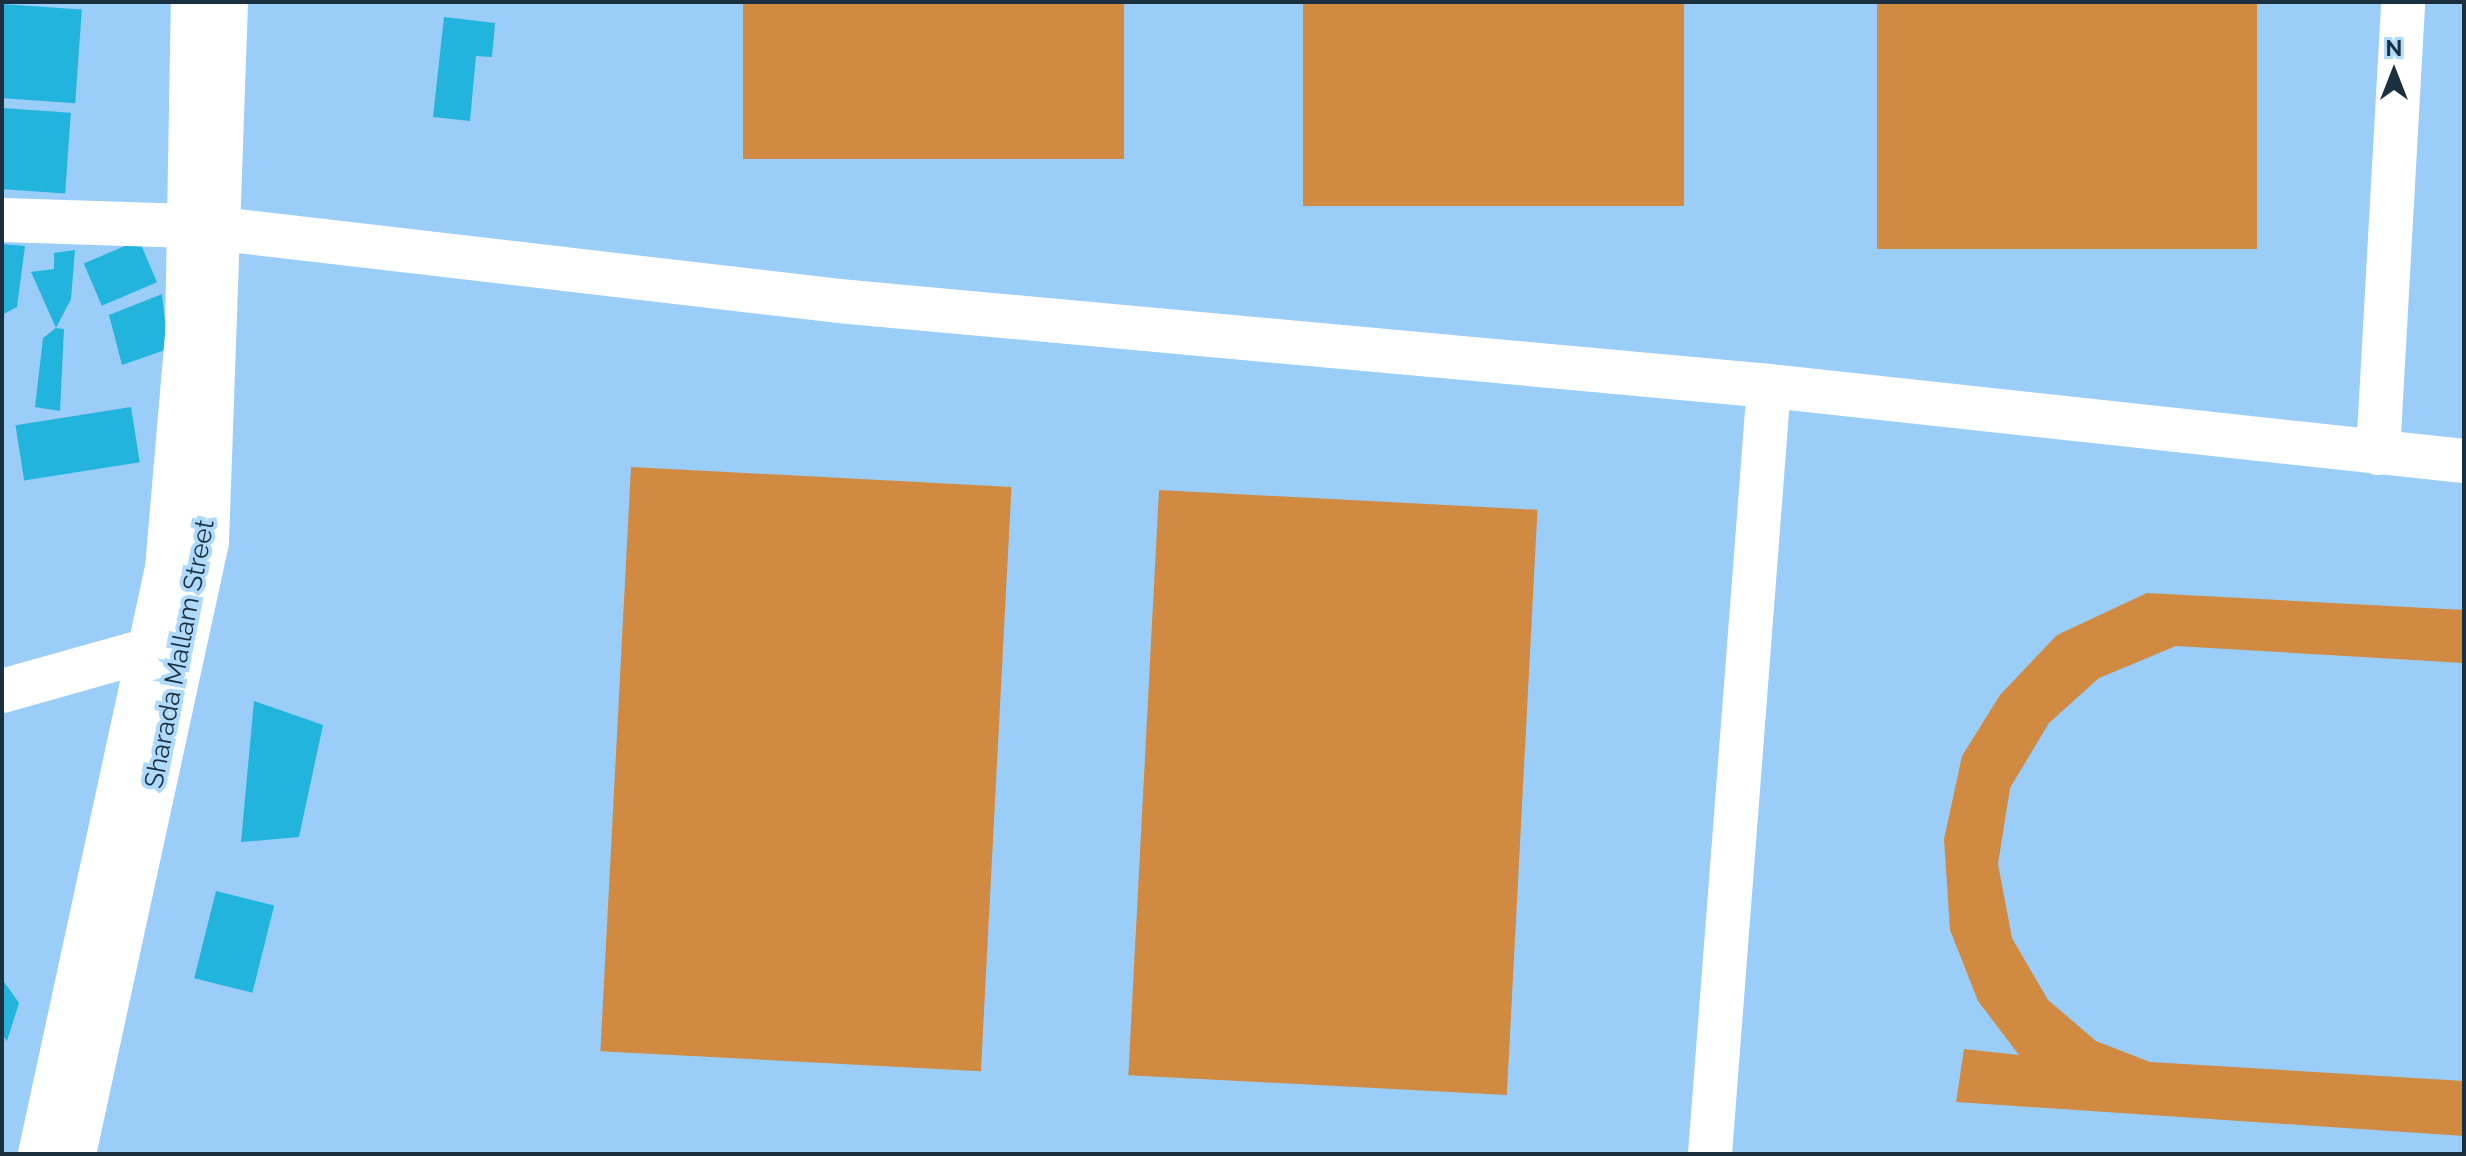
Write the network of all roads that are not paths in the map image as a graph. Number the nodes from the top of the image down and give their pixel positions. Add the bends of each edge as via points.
1 (193, 2) edge
2 (226, 2) edge
3 (2403, 2) edge
4 (2, 220) edge
5 (205, 228) junction
6 (1769, 386) junction
7 (2378, 453) junction
8 (2464, 461) edge
9 (151, 649) junction
10 (5, 678) edge
11 (40, 1154) edge
12 (74, 1154) edge
13 (1710, 1154) edge

1 - 5 street, Sharada Mallam Street
2 - 5 street, Sharada Mallam Street
3 - 7 street
4 - 5 street
5 - 6 street via 870,304
5 - 9 street, Sharada Mallam Street via 167,568
5 - 12 street, Sharada Mallam Street via 207,542
6 - 7 street
6 - 13 street
7 - 8 street
9 - 10 street
9 - 11 street, Sharada Mallam Street

